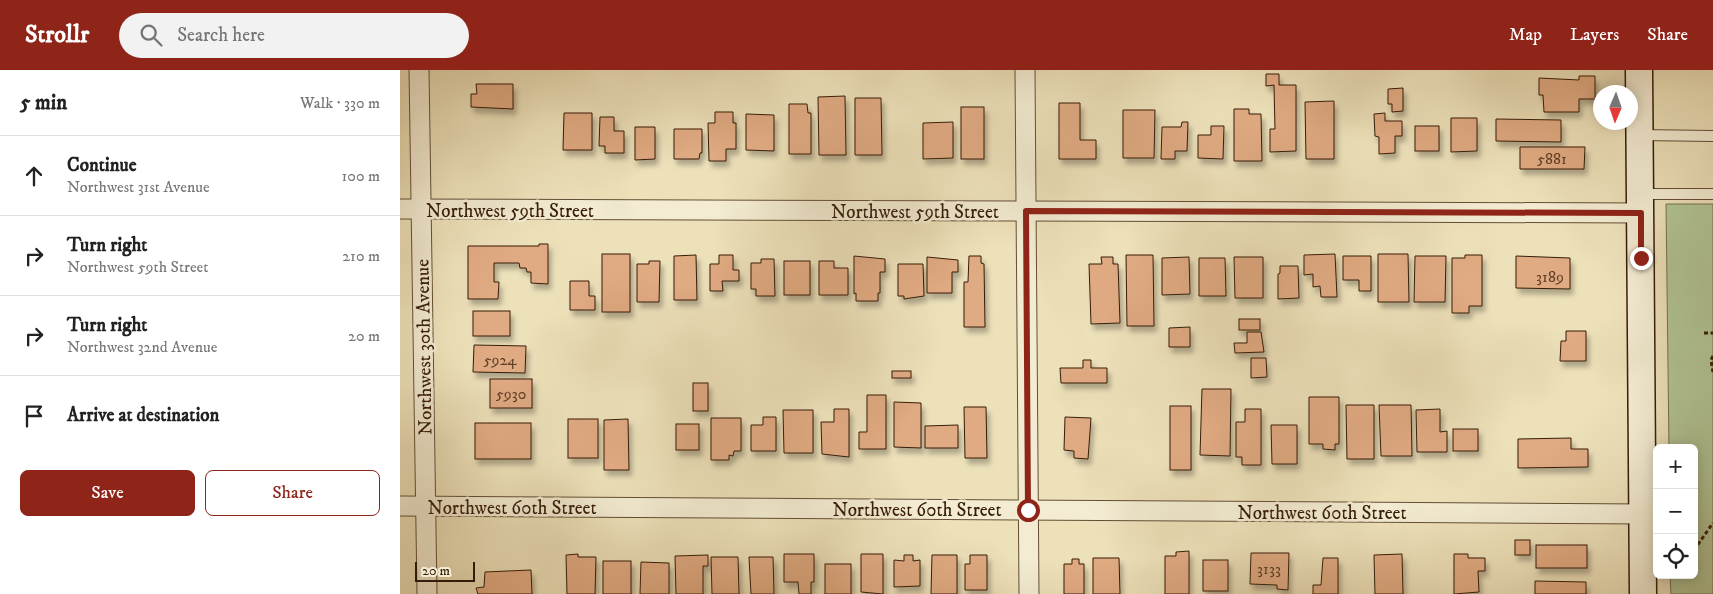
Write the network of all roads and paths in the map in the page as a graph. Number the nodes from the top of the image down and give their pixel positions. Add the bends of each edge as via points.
1 (419, 70) edge
2 (1025, 70) edge
3 (1640, 70) edge
4 (1640, 135) junction
5 (1713, 136) edge
6 (1713, 194) edge
7 (1641, 204) junction
8 (400, 209) edge
9 (421, 209) junction
10 (1026, 211) junction
11 (1704, 333) dead end
12 (1713, 333) edge
13 (1713, 356) edge
14 (1713, 372) edge
15 (400, 506) edge
16 (426, 506) junction
17 (1028, 510) junction
18 (1644, 514) junction
19 (1713, 523) edge
20 (1698, 544) edge
21 (427, 594) edge
22 (1029, 594) edge
23 (1643, 594) edge

1 - 9 street, Northwest 30th Avenue
2 - 10 street
3 - 4 main road
4 - 5 lane
4 - 7 main road
6 - 7 lane
7 - 10 street, Northwest 59th Street
7 - 18 main road
8 - 9 street, Northwest 59th Street
9 - 10 street, Northwest 59th Street
9 - 16 street, Northwest 30th Avenue
10 - 17 street
11 - 12 path
13 - 14 path
15 - 16 street, Northwest 60th Street
16 - 17 street, Northwest 60th Street
16 - 21 street, Northwest 30th Avenue
17 - 18 street, Northwest 60th Street
17 - 22 street
18 - 23 main road
19 - 20 path

